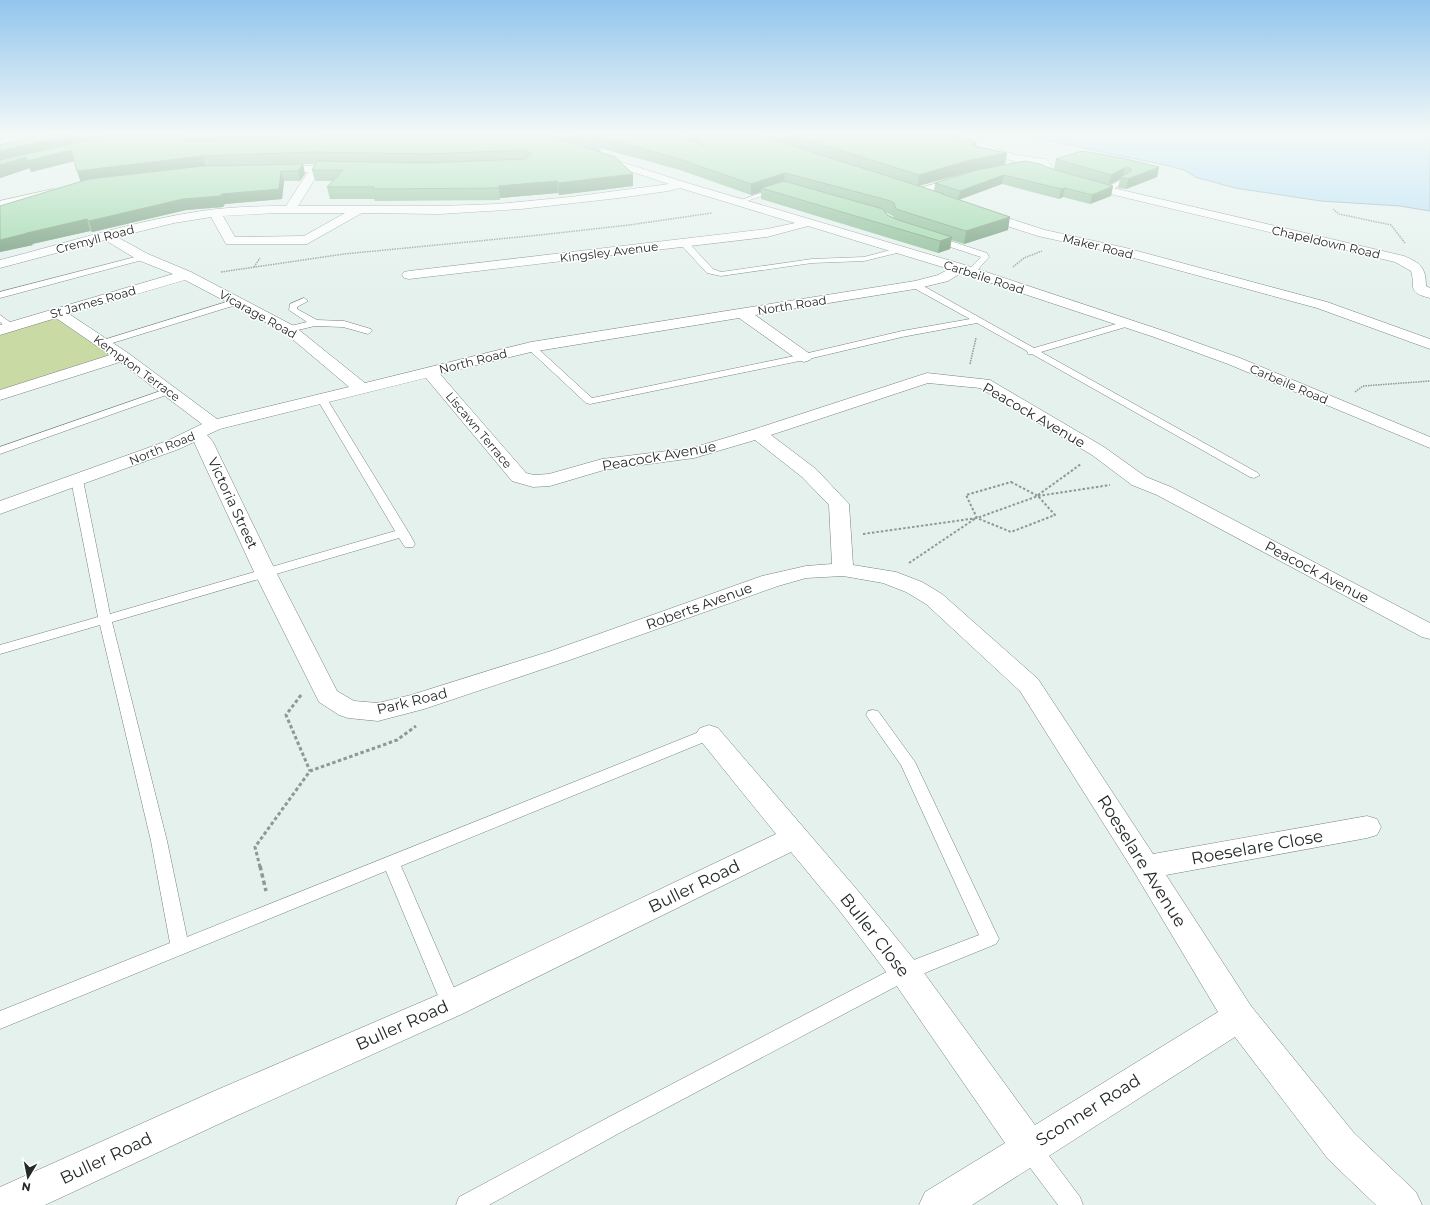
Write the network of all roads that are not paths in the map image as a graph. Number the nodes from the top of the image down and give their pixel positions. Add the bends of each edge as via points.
1 (57, 191) edge
2 (301, 191) edge
3 (644, 191) edge
4 (704, 191) edge
5 (774, 191) edge
6 (915, 191) edge
7 (1111, 191) edge
8 (940, 200) edge
9 (739, 202) junction
10 (0, 205) edge
11 (290, 209) junction
12 (359, 210) junction
13 (970, 210) edge
14 (215, 213) junction
15 (808, 222) junction
16 (107, 236) junction
17 (930, 237) edge
18 (684, 243) junction
19 (898, 250) junction
20 (143, 257) junction
21 (0, 264) edge
22 (966, 270) junction
23 (409, 275) dead end
24 (190, 277) junction
25 (915, 285) junction
26 (1430, 294) edge
27 (0, 295) edge
28 (304, 301) dead end
29 (236, 302) junction
30 (58, 313) junction
31 (742, 313) junction
32 (977, 322) junction
33 (315, 323) junction
34 (1126, 324) junction
35 (4, 325) edge
36 (289, 329) junction
37 (368, 331) dead end
38 (103, 343) junction
39 (1430, 344) edge
40 (531, 347) junction
41 (1031, 352) junction
42 (122, 356) junction
43 (804, 357) junction
44 (430, 372) junction
45 (362, 389) junction
46 (169, 391) junction
47 (0, 395) edge
48 (322, 398) junction
49 (214, 425) junction
50 (196, 434) junction
51 (758, 434) junction
52 (1430, 443) edge
53 (0, 450) edge
54 (1254, 475) dead end
55 (77, 480) junction
56 (533, 481) joint
57 (0, 508) edge
58 (843, 570) junction
59 (266, 574) junction
60 (105, 620) junction
61 (1430, 632) edge
62 (0, 650) edge
63 (559, 656) joint
64 (873, 714) dead end
65 (709, 734) joint
66 (1367, 827) dead end
67 (796, 837) junction
68 (391, 862) junction
69 (1146, 867) junction
70 (180, 948) junction
71 (905, 972) junction
72 (451, 1004) junction
73 (1239, 1017) junction
74 (0, 1020) edge
75 (1029, 1147) junction
76 (3, 1205) edge
77 (467, 1205) edge
78 (938, 1205) edge
79 (1072, 1205) edge
80 (1403, 1205) edge

1 - 10 street
2 - 11 street
3 - 12 street, Cremyll Road via 565,202 472,209
4 - 9 street, Carbeile Road
5 - 9 lane
6 - 8 street
7 - 26 street, Chapeldown Road via 1399,259 1417,270 1420,276 1419,288
9 - 15 street, Carbeile Road
11 - 12 street, Cremyll Road
11 - 14 street, Cremyll Road
12 - 14 street, Cremyll Road via 308,240 231,241
13 - 39 street, Maker Road via 1042,233 1121,251 1322,305
14 - 16 street, Cremyll Road via 181,217
15 - 18 street, Kingsley Avenue via 767,233
15 - 19 street, Carbeile Road
16 - 20 street, Vicarage Road
16 - 21 street, Cremyll Road
17 - 22 lane via 984,255 985,257
18 - 19 lane via 710,271 721,274 812,261 864,259
18 - 23 street, Kingsley Avenue
19 - 22 street, Carbeile Road
20 - 24 street, Vicarage Road
20 - 27 lane
22 - 25 street, North Road
22 - 34 street, Carbeile Road
24 - 29 street, Vicarage Road
24 - 30 street, St James Road
25 - 31 street, North Road
25 - 32 lane
28 - 33 lane via 293,306 293,310
29 - 36 street, Vicarage Road
29 - 38 lane
30 - 35 street, St James Road
30 - 38 street, Kempton Terrace
31 - 40 street, North Road
31 - 43 street
32 - 41 lane
32 - 43 lane via 902,334
33 - 36 lane
33 - 37 lane via 344,324
34 - 41 lane
34 - 52 street, Carbeile Road via 1234,361
36 - 45 street, Vicarage Road
38 - 42 street, Kempton Terrace
40 - 43 lane via 590,401
40 - 44 street, North Road
41 - 54 lane
42 - 46 street, Kempton Terrace
42 - 47 street
44 - 45 street, North Road
44 - 56 street, Liscawn Terrace via 519,477
45 - 48 street, North Road
46 - 49 street, Kempton Terrace
46 - 53 lane
48 - 49 street, North Road
48 - 59 lane via 406,538
49 - 50 street, North Road
50 - 55 street, North Road
50 - 59 street, Victoria Street via 204,442
51 - 56 street, Peacock Avenue via 694,453 602,465 550,480
51 - 58 street via 809,473 839,504
51 - 61 street, Peacock Avenue via 927,378 984,384 1098,452 1139,481 1164,491
55 - 57 street, North Road
55 - 60 lane
58 - 63 street, Roberts Avenue via 806,572 770,581
58 - 69 street, Roeselare Avenue via 888,577 914,587 934,599 1029,685
59 - 60 lane
59 - 63 street, Park Road via 328,696 348,709 378,712 432,698
60 - 62 lane
60 - 70 lane via 159,841
64 - 71 lane via 907,762 990,939
65 - 67 street, Buller Close
65 - 68 lane
66 - 69 street, Roeselare Close
67 - 71 street, Buller Close
67 - 72 street, Buller Road
68 - 70 lane
68 - 72 lane
69 - 73 street, Roeselare Avenue
70 - 74 lane
71 - 75 street, Buller Close
71 - 77 lane
72 - 76 street, Buller Road
73 - 75 street, Sconner Road
73 - 80 street, Roeselare Avenue via 1341,1146
75 - 78 street, Sconner Road
75 - 79 lane

